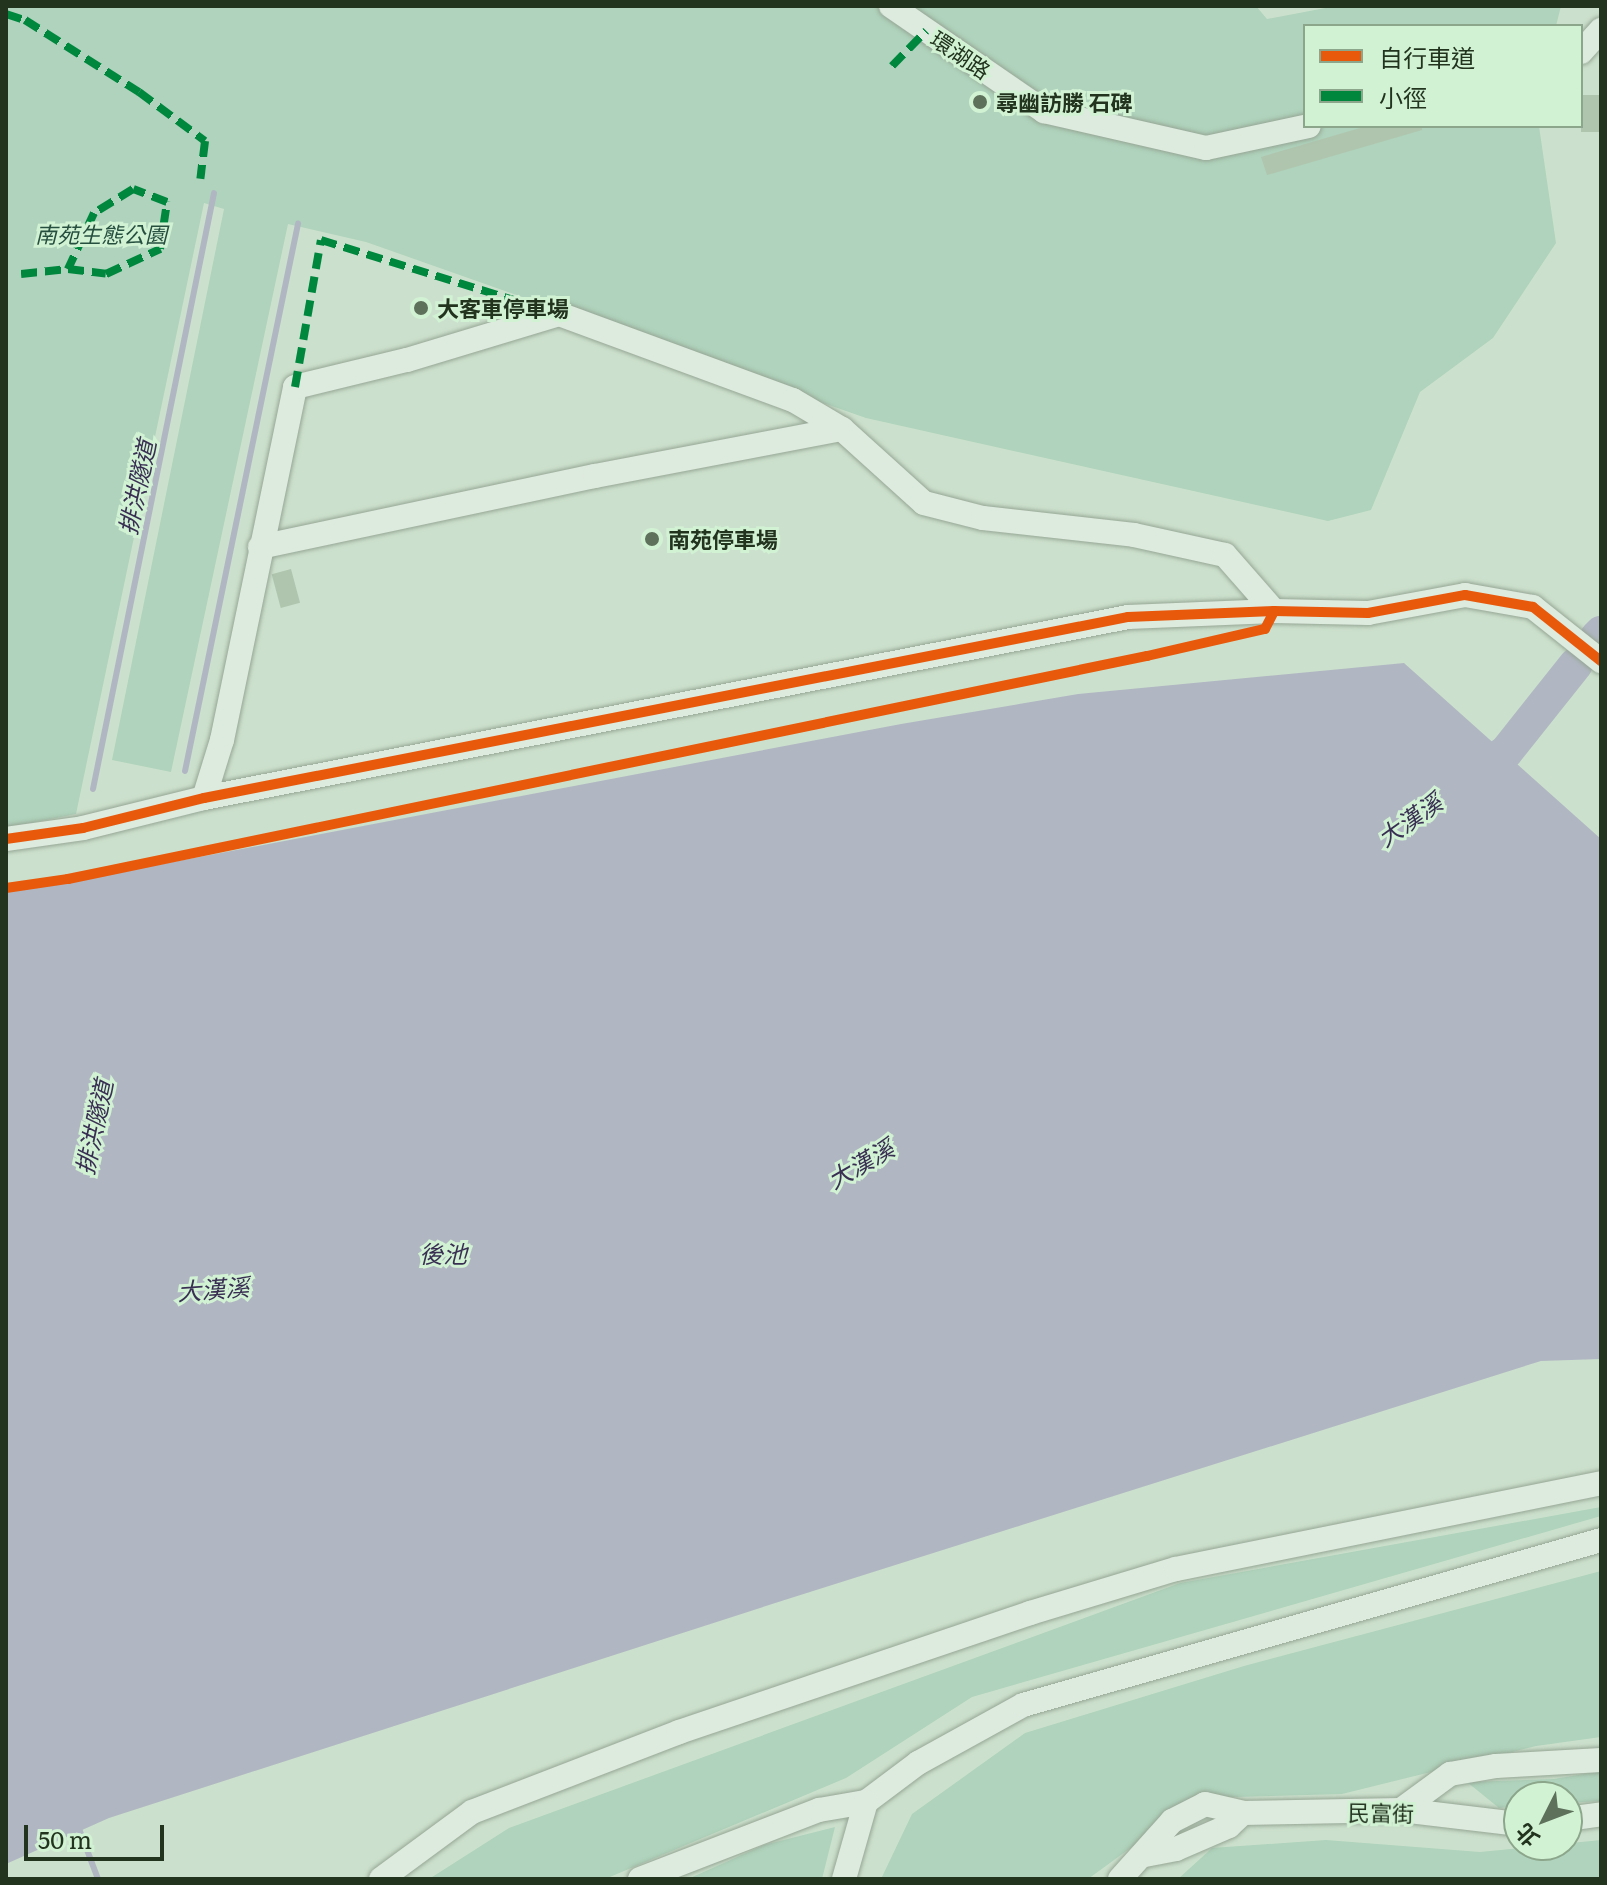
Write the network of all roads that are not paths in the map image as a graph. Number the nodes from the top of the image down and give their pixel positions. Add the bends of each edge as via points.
1 (891, 6) edge
2 (1601, 30) edge
3 (1583, 50) edge
4 (1303, 127) edge
5 (842, 429) junction
6 (260, 547) junction
7 (1274, 611) junction
8 (1601, 661) edge
9 (204, 798) junction
10 (6, 839) edge
11 (1601, 1483) edge
12 (1601, 1540) edge
13 (1601, 1760) edge
14 (866, 1802) junction
15 (1401, 1810) junction
16 (1503, 1822) edge
17 (381, 1879) edge
18 (640, 1879) edge
19 (844, 1879) edge
20 (1120, 1879) edge

1 - 4 street, 環湖路 via 1044,111 1206,148
2 - 3 street
5 - 6 street
5 - 6 street via 793,400 559,314 295,387
5 - 7 street via 924,503 983,518 1134,535 1225,555
6 - 9 street via 222,740
7 - 8 street via 1368,613 1465,595 1533,607
7 - 9 street via 1128,617
9 - 10 street via 83,828
11 - 17 street via 1176,1569 1030,1613 679,1732 472,1812
12 - 14 street via 1023,1705 918,1763
13 - 15 street via 1450,1774
14 - 18 street via 819,1810
14 - 19 street
15 - 16 street, 民富街
15 - 20 street, 民富街 via 1243,1813 1229,1826 1176,1849 1145,1855

